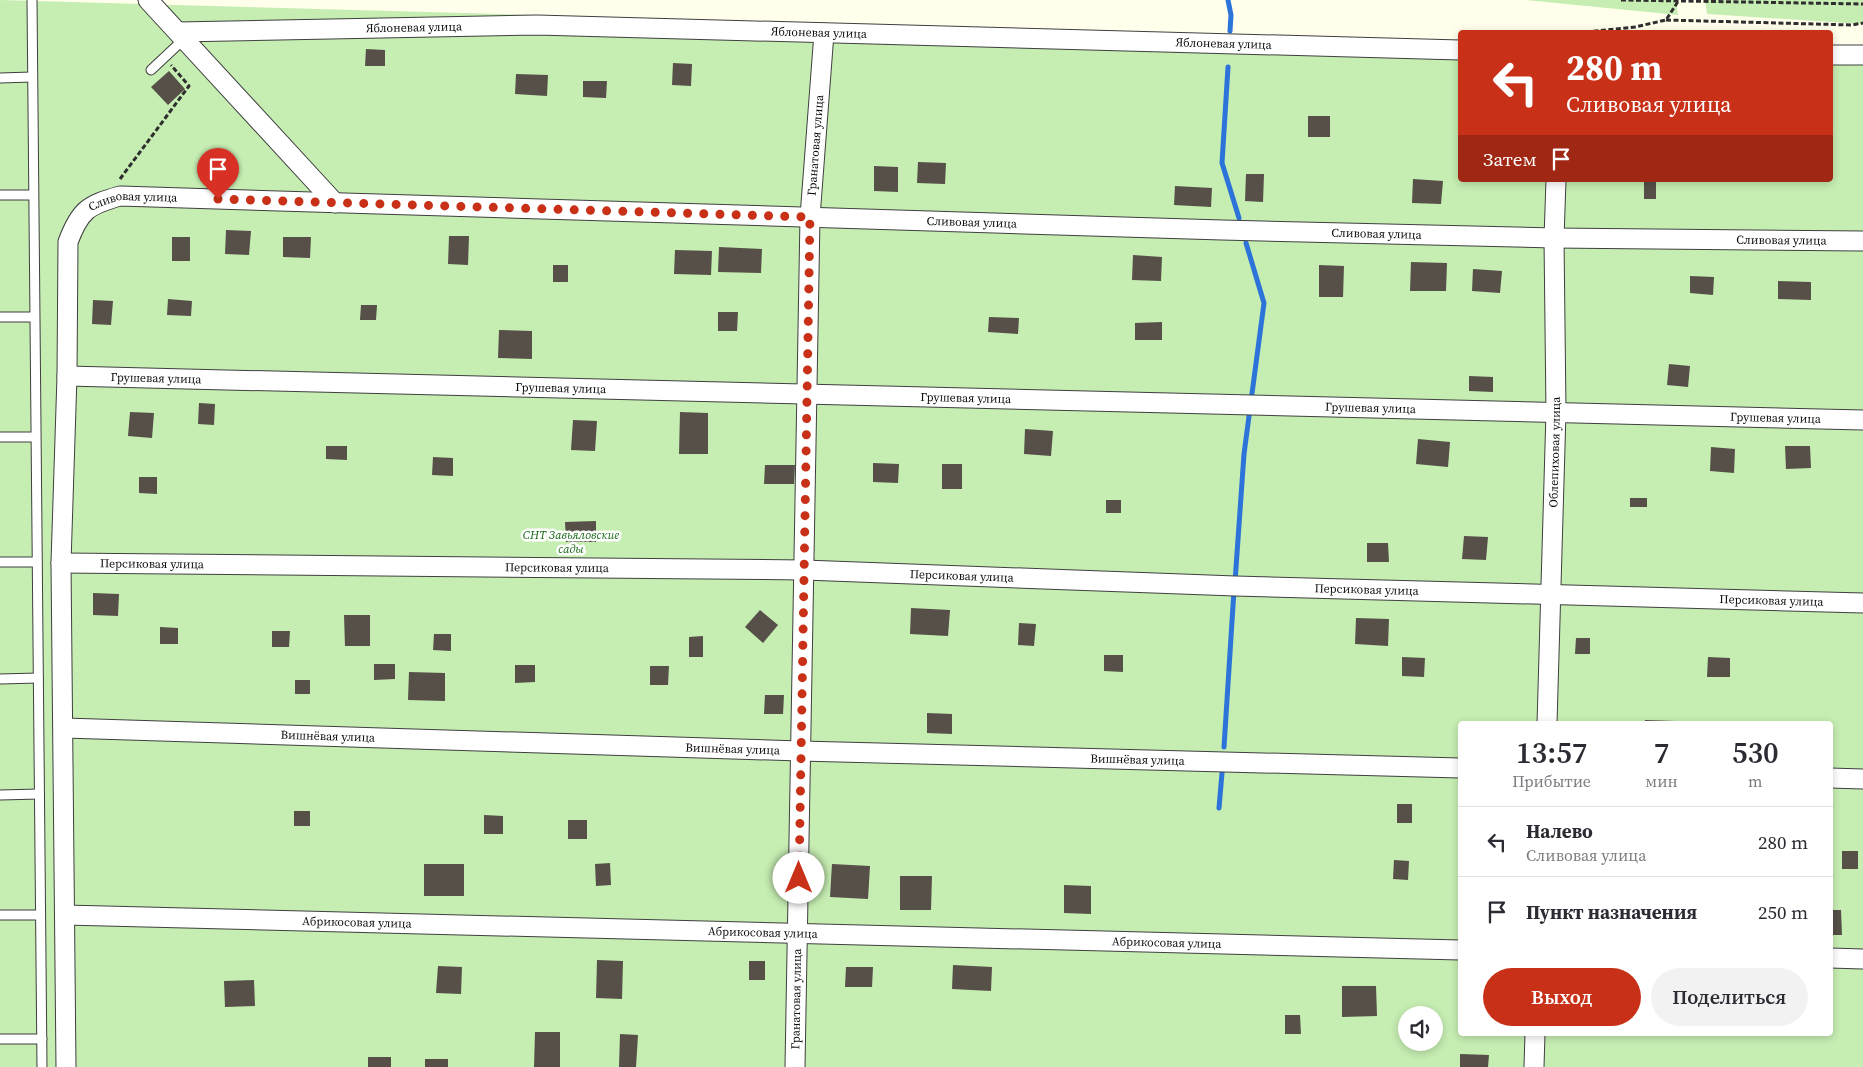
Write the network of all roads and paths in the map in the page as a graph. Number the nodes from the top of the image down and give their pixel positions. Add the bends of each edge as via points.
1 (32, 0) edge
2 (148, 0) edge
3 (1621, 0) edge
4 (1679, 0) edge
5 (1863, 4) edge
6 (1666, 20) junction
7 (1863, 23) edge
8 (1602, 30) edge
9 (824, 33) junction
10 (181, 36) junction
11 (1458, 50) edge
12 (1833, 55) edge
13 (1863, 55) edge
14 (164, 58) junction
15 (152, 70) dead end
16 (32, 77) junction
17 (0, 78) edge
18 (1556, 182) edge
19 (0, 195) edge
20 (33, 195) junction
21 (116, 197) junction
22 (335, 203) junction
23 (810, 217) junction
24 (1554, 238) junction
25 (1863, 241) edge
26 (34, 317) junction
27 (0, 318) edge
28 (67, 376) junction
29 (806, 394) junction
30 (1556, 412) junction
31 (1863, 420) edge
32 (0, 437) edge
33 (35, 437) junction
34 (0, 562) edge
35 (36, 562) junction
36 (61, 563) junction
37 (804, 570) junction
38 (1551, 594) junction
39 (1863, 603) edge
40 (38, 678) junction
41 (0, 679) edge
42 (1547, 721) edge
43 (64, 728) junction
44 (800, 751) junction
45 (1458, 768) edge
46 (1833, 778) edge
47 (1863, 779) edge
48 (39, 794) junction
49 (0, 795) edge
50 (0, 915) edge
51 (40, 915) junction
52 (65, 915) junction
53 (799, 932) junction
54 (1458, 950) edge
55 (1833, 958) edge
56 (1863, 959) edge
57 (1535, 1036) edge
58 (42, 1038) junction
59 (0, 1039) edge
60 (42, 1067) edge
61 (66, 1067) edge
62 (795, 1067) edge
63 (1534, 1067) edge

1 - 16 lane
2 - 10 street
3 - 4 path
4 - 5 path
4 - 6 path
6 - 7 path
6 - 8 path
9 - 10 street, Яблоневая улица via 537,25
9 - 11 street, Яблоневая улица
9 - 23 street, Гранатовая улица
10 - 14 lane
10 - 22 street
12 - 13 street
14 - 15 lane
14 - 21 path via 189,86 120,179
16 - 17 lane
16 - 20 lane
18 - 24 street, Облепиховая улица
19 - 20 lane
20 - 26 lane
21 - 22 street, Сливовая улица
21 - 28 street, Сливовая улица via 98,201 85,211 68,242
22 - 23 street, Сливовая улица
23 - 24 street, Сливовая улица
23 - 29 street, Гранатовая улица
24 - 25 street, Сливовая улица
24 - 30 street, Облепиховая улица
26 - 27 lane
26 - 33 lane
28 - 29 street, Грушевая улица
28 - 36 street
29 - 30 street, Грушевая улица
29 - 37 street, Гранатовая улица
30 - 31 street, Грушевая улица
30 - 38 street, Облепиховая улица
32 - 33 lane
33 - 35 lane
34 - 35 lane
35 - 40 lane
36 - 37 street, Персиковая улица
36 - 43 street
37 - 38 street, Персиковая улица
37 - 44 street, Гранатовая улица
38 - 39 street, Персиковая улица
38 - 42 street, Облепиховая улица
40 - 41 lane
40 - 48 lane
43 - 44 street, Вишнёвая улица
43 - 52 street
44 - 45 street, Вишнёвая улица
44 - 53 street, Гранатовая улица
46 - 47 street
48 - 49 lane
48 - 51 lane
50 - 51 lane
51 - 58 lane
52 - 53 street, Абрикосовая улица
52 - 61 street
53 - 54 street, Абрикосовая улица
53 - 62 street, Гранатовая улица
55 - 56 street
57 - 63 street
58 - 59 lane
58 - 60 lane

